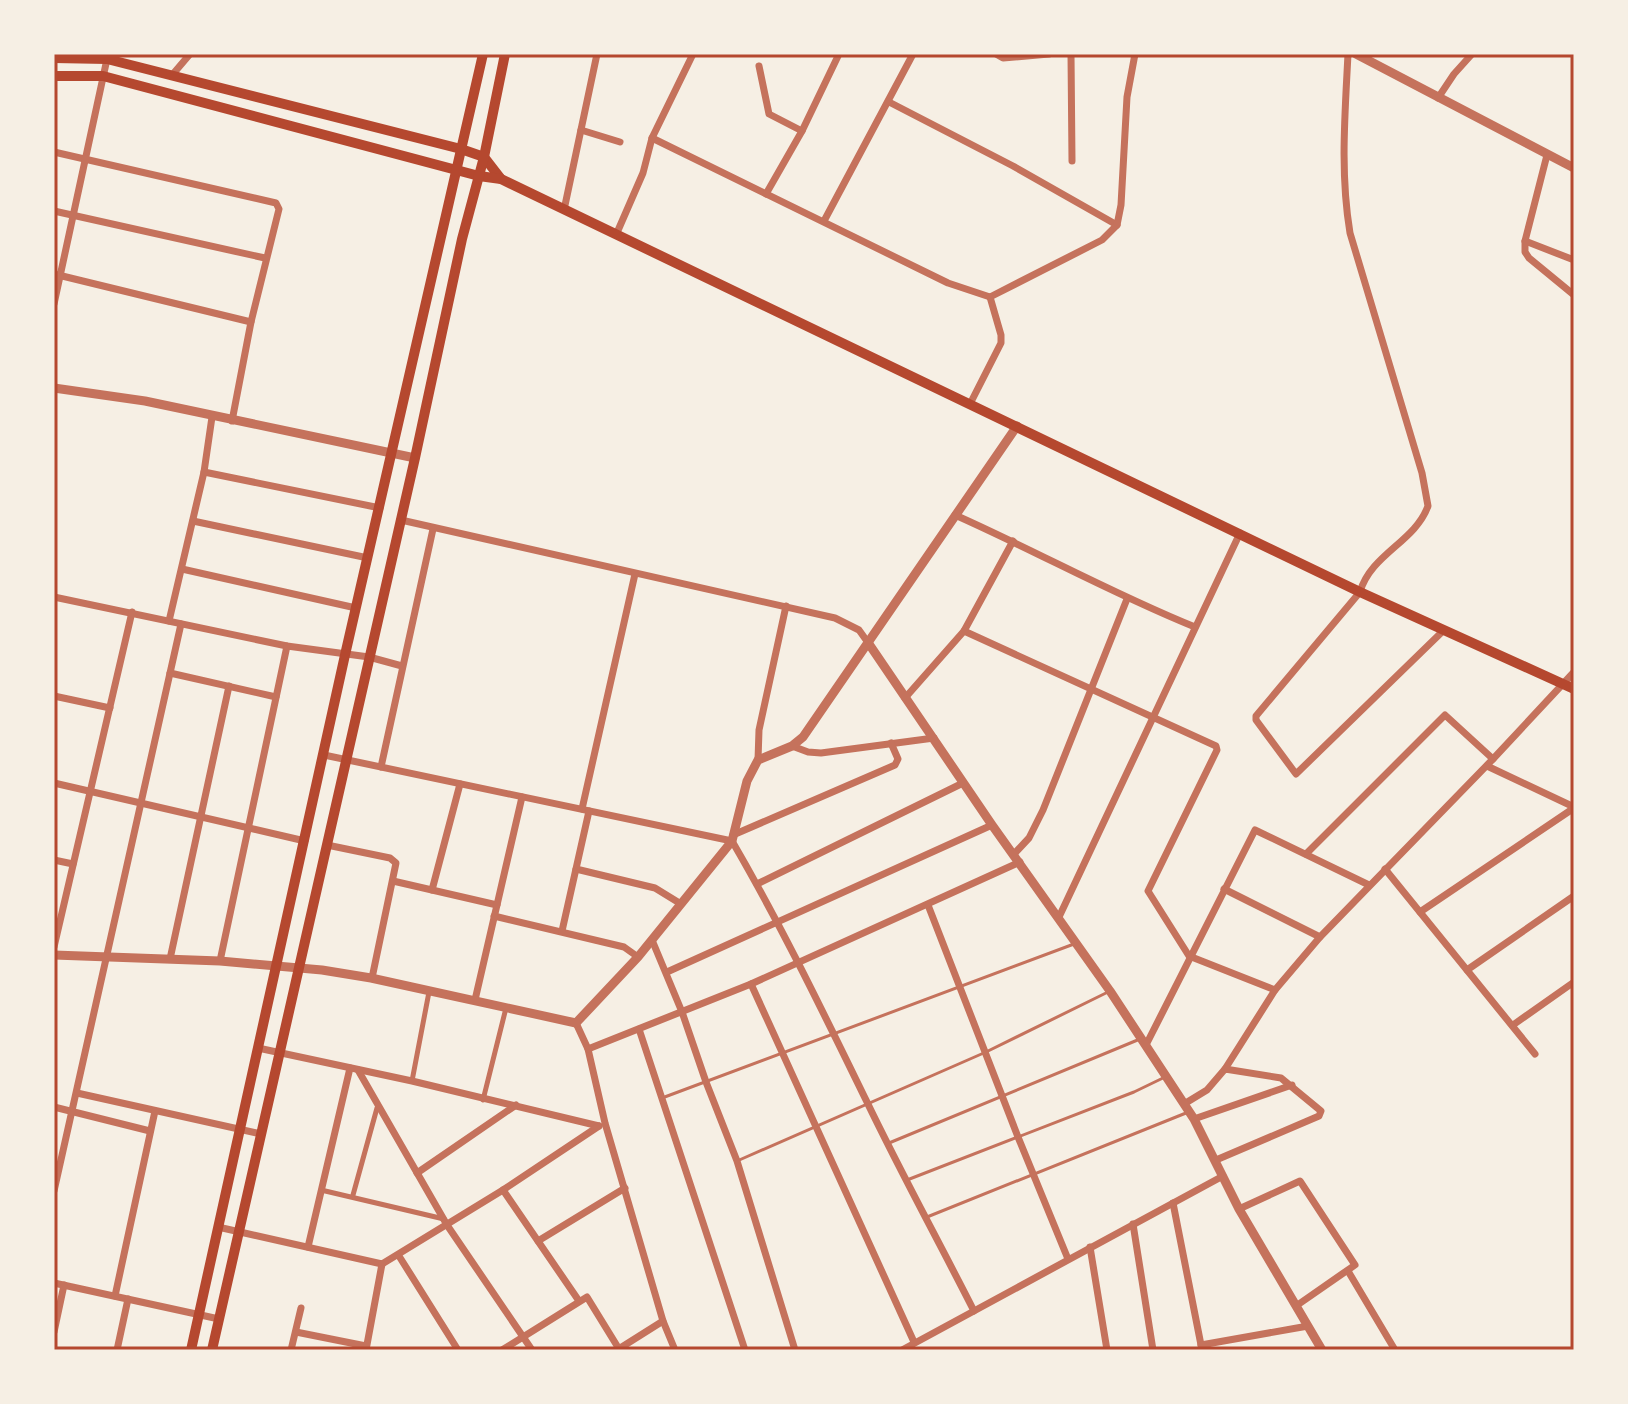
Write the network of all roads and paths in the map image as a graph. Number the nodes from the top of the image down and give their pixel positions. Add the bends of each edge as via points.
1 (190, 54) edge
2 (483, 54) edge
3 (505, 54) edge
4 (597, 54) edge
5 (693, 54) edge
6 (839, 54) edge
7 (913, 54) edge
8 (996, 54) edge
9 (1049, 54) edge
10 (1071, 54) edge
11 (1135, 54) edge
12 (1348, 54) edge
13 (1356, 54) edge
14 (1472, 54) edge
15 (54, 58) edge
16 (107, 59) junction
17 (759, 66) dead end
18 (173, 74) junction
19 (54, 76) edge
20 (103, 76) junction
21 (1438, 98) junction
22 (889, 102) junction
23 (349, 120) junction
24 (581, 130) junction
25 (802, 131) junction
26 (341, 138) junction
27 (652, 138) junction
28 (620, 142) dead end
29 (461, 149) junction
30 (54, 152) edge
31 (1547, 155) junction
32 (484, 157) junction
33 (85, 159) junction
34 (1072, 161) dead end
35 (1574, 168) edge
36 (456, 169) junction
37 (479, 176) junction
38 (501, 179) junction
39 (766, 194) junction
40 (564, 210) junction
41 (54, 211) edge
42 (73, 215) junction
43 (824, 221) junction
44 (1117, 225) junction
45 (616, 235) junction
46 (1525, 241) junction
47 (265, 258) junction
48 (1574, 260) edge
49 (57, 275) edge
50 (1574, 295) edge
51 (990, 297) junction
52 (54, 304) edge
53 (251, 322) junction
54 (54, 388) edge
55 (970, 404) junction
56 (212, 417) junction
57 (232, 421) junction
58 (1017, 426) junction
59 (392, 452) junction
60 (415, 458) junction
61 (204, 472) junction
62 (380, 508) junction
63 (955, 515) junction
64 (401, 520) junction
65 (193, 521) junction
66 (433, 529) junction
67 (1240, 533) junction
68 (1013, 541) junction
69 (368, 558) junction
70 (182, 569) junction
71 (635, 574) junction
72 (1360, 592) junction
73 (54, 597) edge
74 (1127, 599) junction
75 (786, 606) junction
76 (356, 608) junction
77 (132, 612) junction
78 (169, 621) junction
79 (181, 624) junction
80 (1195, 627) junction
81 (1444, 630) junction
82 (964, 631) junction
83 (869, 644) junction
84 (287, 646) junction
85 (345, 655) junction
86 (369, 657) junction
87 (402, 666) junction
88 (1574, 672) edge
89 (170, 673) junction
90 (1563, 684) junction
91 (229, 686) junction
92 (1574, 689) edge
93 (1091, 690) junction
94 (54, 696) edge
95 (276, 697) junction
96 (905, 698) junction
97 (110, 708) junction
98 (1153, 717) junction
99 (934, 738) junction
100 (891, 743) junction
101 (792, 746) junction
102 (324, 755) junction
103 (347, 760) junction
104 (758, 760) junction
105 (1490, 762) junction
106 (381, 767) junction
107 (54, 783) edge
108 (963, 783) junction
109 (460, 784) junction
110 (90, 791) junction
111 (522, 797) junction
112 (140, 803) junction
113 (1574, 807) edge
114 (586, 810) junction
115 (202, 817) junction
116 (992, 825) junction
117 (248, 828) junction
118 (732, 838) junction
119 (305, 841) junction
120 (327, 845) junction
121 (1306, 854) junction
122 (1017, 858) junction
123 (54, 860) edge
124 (73, 864) junction
125 (576, 869) junction
126 (1385, 869) junction
127 (393, 881) junction
128 (757, 884) junction
129 (1369, 885) junction
130 (1224, 889) junction
131 (432, 890) junction
132 (1574, 896) edge
133 (681, 904) junction
134 (497, 905) junction
135 (928, 905) junction
136 (1420, 912) junction
137 (494, 916) junction
138 (1059, 917) junction
139 (777, 922) junction
140 (562, 931) junction
141 (1320, 937) junction
142 (652, 940) junction
143 (1077, 943) junction
144 (54, 947) edge
145 (54, 955) edge
146 (1189, 956) junction
147 (106, 957) junction
148 (638, 957) junction
149 (170, 959) junction
150 (220, 961) junction
151 (799, 963) junction
152 (277, 967) junction
153 (299, 969) junction
154 (1467, 970) junction
155 (667, 972) junction
156 (372, 978) junction
157 (1574, 982) edge
158 (751, 984) junction
159 (960, 987) junction
160 (429, 990) junction
161 (1275, 990) junction
162 (1110, 991) junction
163 (475, 1000) junction
164 (506, 1008) junction
165 (682, 1012) junction
166 (576, 1023) junction
167 (1513, 1025) junction
168 (639, 1029) junction
169 (835, 1033) junction
170 (1144, 1042) junction
171 (258, 1048) junction
172 (588, 1049) junction
173 (986, 1052) junction
174 (279, 1053) junction
175 (782, 1053) junction
176 (1535, 1054) dead end
177 (354, 1069) junction
178 (1225, 1069) junction
179 (1166, 1076) junction
180 (412, 1081) junction
181 (706, 1082) junction
182 (1292, 1085) junction
183 (77, 1093) junction
184 (1003, 1095) junction
185 (662, 1098) junction
186 (483, 1100) junction
187 (867, 1103) junction
188 (516, 1105) junction
189 (54, 1107) edge
190 (377, 1108) junction
191 (73, 1111) junction
192 (155, 1111) junction
193 (1189, 1112) junction
194 (602, 1124) junction
195 (817, 1126) junction
196 (240, 1130) junction
197 (150, 1131) junction
198 (261, 1134) junction
199 (1018, 1137) junction
200 (889, 1143) junction
201 (1216, 1160) junction
202 (737, 1161) junction
203 (417, 1173) junction
204 (1033, 1175) junction
205 (1223, 1176) junction
206 (907, 1180) junction
207 (625, 1188) junction
208 (321, 1190) junction
209 (503, 1190) junction
210 (54, 1191) edge
211 (353, 1196) junction
212 (1173, 1203) junction
213 (1239, 1209) junction
214 (927, 1217) junction
215 (445, 1222) junction
216 (1133, 1224) junction
217 (218, 1227) junction
218 (239, 1232) junction
219 (538, 1241) junction
220 (308, 1247) junction
221 (1090, 1247) junction
222 (399, 1256) junction
223 (1068, 1259) junction
224 (382, 1264) junction
225 (1348, 1271) junction
226 (54, 1283) edge
227 (64, 1285) junction
228 (115, 1296) junction
229 (128, 1299) junction
230 (579, 1301) junction
231 (1296, 1306) junction
232 (301, 1308) dead end
233 (974, 1311) junction
234 (199, 1315) junction
235 (219, 1319) junction
236 (663, 1321) junction
237 (1308, 1326) junction
238 (54, 1332) edge
239 (296, 1332) junction
240 (523, 1337) junction
241 (914, 1342) junction
242 (366, 1348) edge
243 (1201, 1348) edge
244 (117, 1350) edge
245 (191, 1350) edge
246 (212, 1350) edge
247 (291, 1350) edge
248 (458, 1350) edge
249 (502, 1350) edge
250 (532, 1350) edge
251 (618, 1350) edge
252 (675, 1350) edge
253 (745, 1350) edge
254 (795, 1350) edge
255 (902, 1350) edge
256 (1107, 1350) edge
257 (1153, 1350) edge
258 (1322, 1350) edge
259 (1395, 1350) edge

1 - 18 street
2 - 29 main road
3 - 32 main road
4 - 24 street
5 - 27 street
6 - 25 street
7 - 22 street
8 - 9 street
10 - 34 street
11 - 44 street
12 - 72 street via 1343,163 1350,233 1428,495 1428,506 1410,535 1370,571
13 - 21 street
14 - 21 street
15 - 16 main road
16 - 18 main road
16 - 20 street
17 - 25 street via 769,114
18 - 23 main road
19 - 20 main road
20 - 26 main road
20 - 33 street
21 - 31 street
22 - 43 street
22 - 44 street
23 - 26 main road
23 - 29 main road
24 - 28 street
24 - 40 street
25 - 39 street
26 - 36 main road
27 - 39 street
27 - 45 street
29 - 32 main road
29 - 36 main road
30 - 33 street
31 - 35 street
31 - 46 street
32 - 37 main road
32 - 38 main road
33 - 42 street
33 - 47 street via 273,201 279,209
36 - 37 main road
36 - 59 main road
37 - 38 main road
37 - 60 main road
38 - 40 main road
39 - 43 street
40 - 45 main road
41 - 42 street
42 - 47 street
42 - 49 street
43 - 51 street via 948,283
44 - 51 street via 1102,240
45 - 55 main road
46 - 48 street
46 - 50 street via 1529,258
47 - 53 street
49 - 52 street
49 - 53 street
51 - 55 street via 1001,343
53 - 57 street
54 - 56 street
55 - 58 main road
56 - 57 street
56 - 61 street
57 - 59 street
58 - 63 street
58 - 67 main road
59 - 60 street
59 - 62 main road
60 - 64 main road
61 - 62 street
61 - 65 street
62 - 69 main road
63 - 68 street
63 - 83 street
64 - 66 street
64 - 86 main road
65 - 69 street
65 - 70 street
66 - 71 street
66 - 87 street
67 - 72 main road
67 - 80 street
68 - 74 street
68 - 82 street
69 - 76 main road
70 - 76 street
70 - 78 street
71 - 75 street
71 - 114 street
72 - 81 main road
72 - 81 street via 1256,716 1295,774
73 - 77 street
74 - 80 street
74 - 93 street
75 - 83 street via 850,623
75 - 104 street via 759,730
76 - 85 main road
77 - 78 street
77 - 97 street
78 - 79 street
79 - 84 street
79 - 89 street
80 - 98 street
81 - 90 main road
82 - 93 street
82 - 96 street
83 - 96 street
83 - 101 street
84 - 85 street
84 - 95 street
85 - 86 street
85 - 102 main road
86 - 87 street
86 - 103 main road
87 - 106 street
88 - 90 street
89 - 91 street
89 - 112 street
90 - 92 main road
90 - 105 street
91 - 95 street
91 - 115 street
93 - 98 street
93 - 122 street via 1036,826
94 - 97 street
95 - 117 street
96 - 99 street
97 - 110 street
98 - 138 street
98 - 146 street via 1217,747 1148,890
99 - 100 street
99 - 108 street
100 - 101 street via 821,753
100 - 118 street via 898,759 895,765
101 - 104 street
102 - 103 street
102 - 119 main road
103 - 106 street
103 - 120 main road
104 - 118 street
105 - 113 street
105 - 121 street via 1445,715
105 - 126 street
106 - 109 street
107 - 110 street
108 - 116 street
108 - 128 street
109 - 111 street
109 - 131 street
110 - 112 street
110 - 124 street
111 - 114 street
111 - 134 street
112 - 115 street
112 - 147 street
113 - 136 street
114 - 118 street
114 - 125 street
115 - 117 street
115 - 149 street
116 - 122 street
116 - 139 street
117 - 119 street
117 - 150 street
118 - 128 street
118 - 133 street
119 - 152 main road
120 - 127 street via 393,859
120 - 153 main road
121 - 129 street
121 - 130 street via 1256,829
122 - 135 street
122 - 138 street
123 - 124 street
124 - 144 street
125 - 133 street via 655,888
125 - 140 street
126 - 129 street
126 - 136 street
127 - 131 street
127 - 156 street
128 - 139 street
129 - 141 street
130 - 141 street
130 - 146 street
131 - 134 street
132 - 154 street
133 - 142 street
134 - 137 street
135 - 151 street
135 - 159 street
136 - 154 street
137 - 140 street
137 - 163 street
138 - 143 street
139 - 151 street
139 - 155 street
140 - 148 street via 624,947
141 - 161 street
142 - 148 street
142 - 155 street
143 - 159 lane
143 - 162 street
145 - 147 street
146 - 161 street
146 - 170 street
147 - 149 street
147 - 183 street
148 - 166 street
149 - 150 street
150 - 152 street
151 - 158 street
151 - 169 street
152 - 153 street
152 - 171 main road
153 - 156 street
153 - 174 main road
154 - 167 street
155 - 165 street
156 - 160 street
157 - 167 street
158 - 165 street
158 - 175 street
159 - 169 lane
159 - 173 street
160 - 163 street
160 - 180 street
161 - 178 street
162 - 170 street
162 - 173 lane
163 - 164 street
164 - 166 street
164 - 186 street
165 - 168 street
165 - 181 street
166 - 172 street
167 - 176 street
168 - 172 street
168 - 185 street
169 - 175 lane
169 - 187 street
170 - 179 street
170 - 184 lane
171 - 174 street
171 - 196 main road
172 - 194 street
173 - 184 street
173 - 187 lane
174 - 177 street
174 - 198 main road
175 - 181 lane
175 - 195 street
177 - 180 street
177 - 190 street
177 - 208 street
178 - 182 street via 1278,1076
178 - 193 street
179 - 193 street
179 - 199 lane
180 - 186 street
181 - 185 lane
181 - 202 street
182 - 193 street
182 - 201 street via 1321,1111 1319,1116
183 - 191 street
183 - 192 street
184 - 199 street
184 - 200 lane
185 - 253 street
186 - 188 street
187 - 195 lane
187 - 200 street
188 - 194 street
188 - 203 street
189 - 191 street
190 - 203 street
190 - 211 street
191 - 197 street
191 - 210 street
192 - 196 street
192 - 197 street
193 - 201 street
193 - 204 lane
194 - 207 street
194 - 209 street
195 - 202 lane
195 - 241 street
196 - 198 street
196 - 217 main road
197 - 228 street
198 - 218 main road
199 - 204 street
199 - 206 lane
200 - 206 street
201 - 205 street
202 - 254 street
203 - 215 street
204 - 214 lane
204 - 223 street
205 - 212 street
205 - 213 street
206 - 214 street
207 - 219 street
207 - 236 street
208 - 211 street
208 - 220 street
209 - 215 street
209 - 219 street
211 - 215 street
212 - 216 street
212 - 243 street
213 - 225 street via 1300,1181 1355,1265
213 - 231 street
214 - 233 street
215 - 222 street
215 - 240 street
216 - 221 street
216 - 257 street
217 - 218 street
217 - 234 main road
218 - 220 street
218 - 235 main road
219 - 230 street
220 - 224 street
221 - 223 street
221 - 256 street
222 - 224 street
222 - 248 street
223 - 233 street
224 - 242 street
225 - 231 street
225 - 259 street
226 - 227 street
227 - 228 street
227 - 238 street
228 - 229 street
229 - 234 street
229 - 244 street
230 - 240 street
230 - 251 street via 588,1298
231 - 237 street
232 - 239 street
233 - 241 street
234 - 235 street
234 - 245 main road
235 - 246 main road
236 - 251 street
236 - 252 street
237 - 243 street
237 - 258 street
239 - 242 street
239 - 247 street
240 - 249 street
240 - 250 street
241 - 255 street

